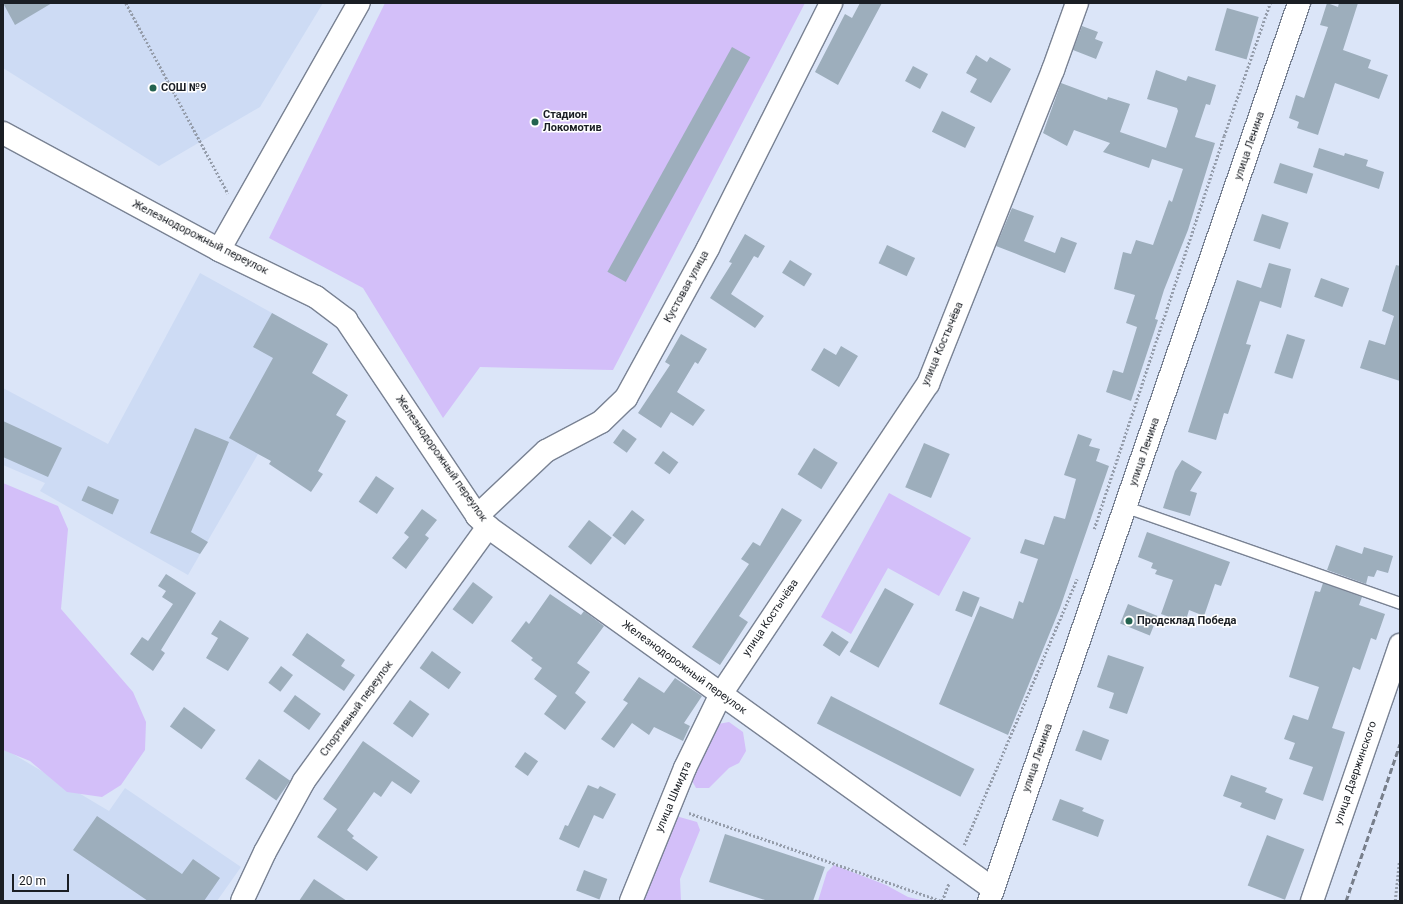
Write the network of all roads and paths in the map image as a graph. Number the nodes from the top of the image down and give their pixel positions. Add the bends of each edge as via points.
1 (126, 3) edge
2 (359, 3) edge
3 (831, 3) edge
4 (1077, 3) edge
5 (1270, 3) edge
6 (1299, 3) edge
7 (3, 133) edge
8 (240, 215) junction
9 (219, 250) junction
10 (1126, 507) junction
11 (483, 522) junction
12 (1092, 534) dead end
13 (1080, 571) dead end
14 (1400, 603) edge
15 (1400, 645) edge
16 (721, 694) junction
17 (670, 806) junction
18 (1399, 862) dead end
19 (956, 863) junction
20 (991, 895) edge
21 (242, 901) edge
22 (631, 901) edge
23 (941, 901) edge
24 (1312, 901) edge
25 (1395, 901) edge

1 - 8 path
2 - 8 street
3 - 11 street, Кустовая улица via 708,248 626,398 601,422 546,451
4 - 16 street, улица Костычёва via 1053,70 928,384
5 - 12 path
6 - 10 street, улица Ленина
7 - 9 street, Железнодорожный переулок
8 - 9 street
9 - 11 street, Железнодорожный переулок via 316,297 346,320
10 - 14 lane
10 - 20 street, улица Ленина
11 - 16 street, Железнодорожный переулок
11 - 21 street, Спортивный переулок via 304,781 265,852
13 - 19 path
15 - 24 street, улица Дзержинского
16 - 17 street, улица Шмидта
16 - 19 street, Железнодорожный переулок
17 - 22 street, улица Шмидта
17 - 23 path
18 - 25 path
19 - 20 street, Железнодорожный переулок
19 - 23 path

